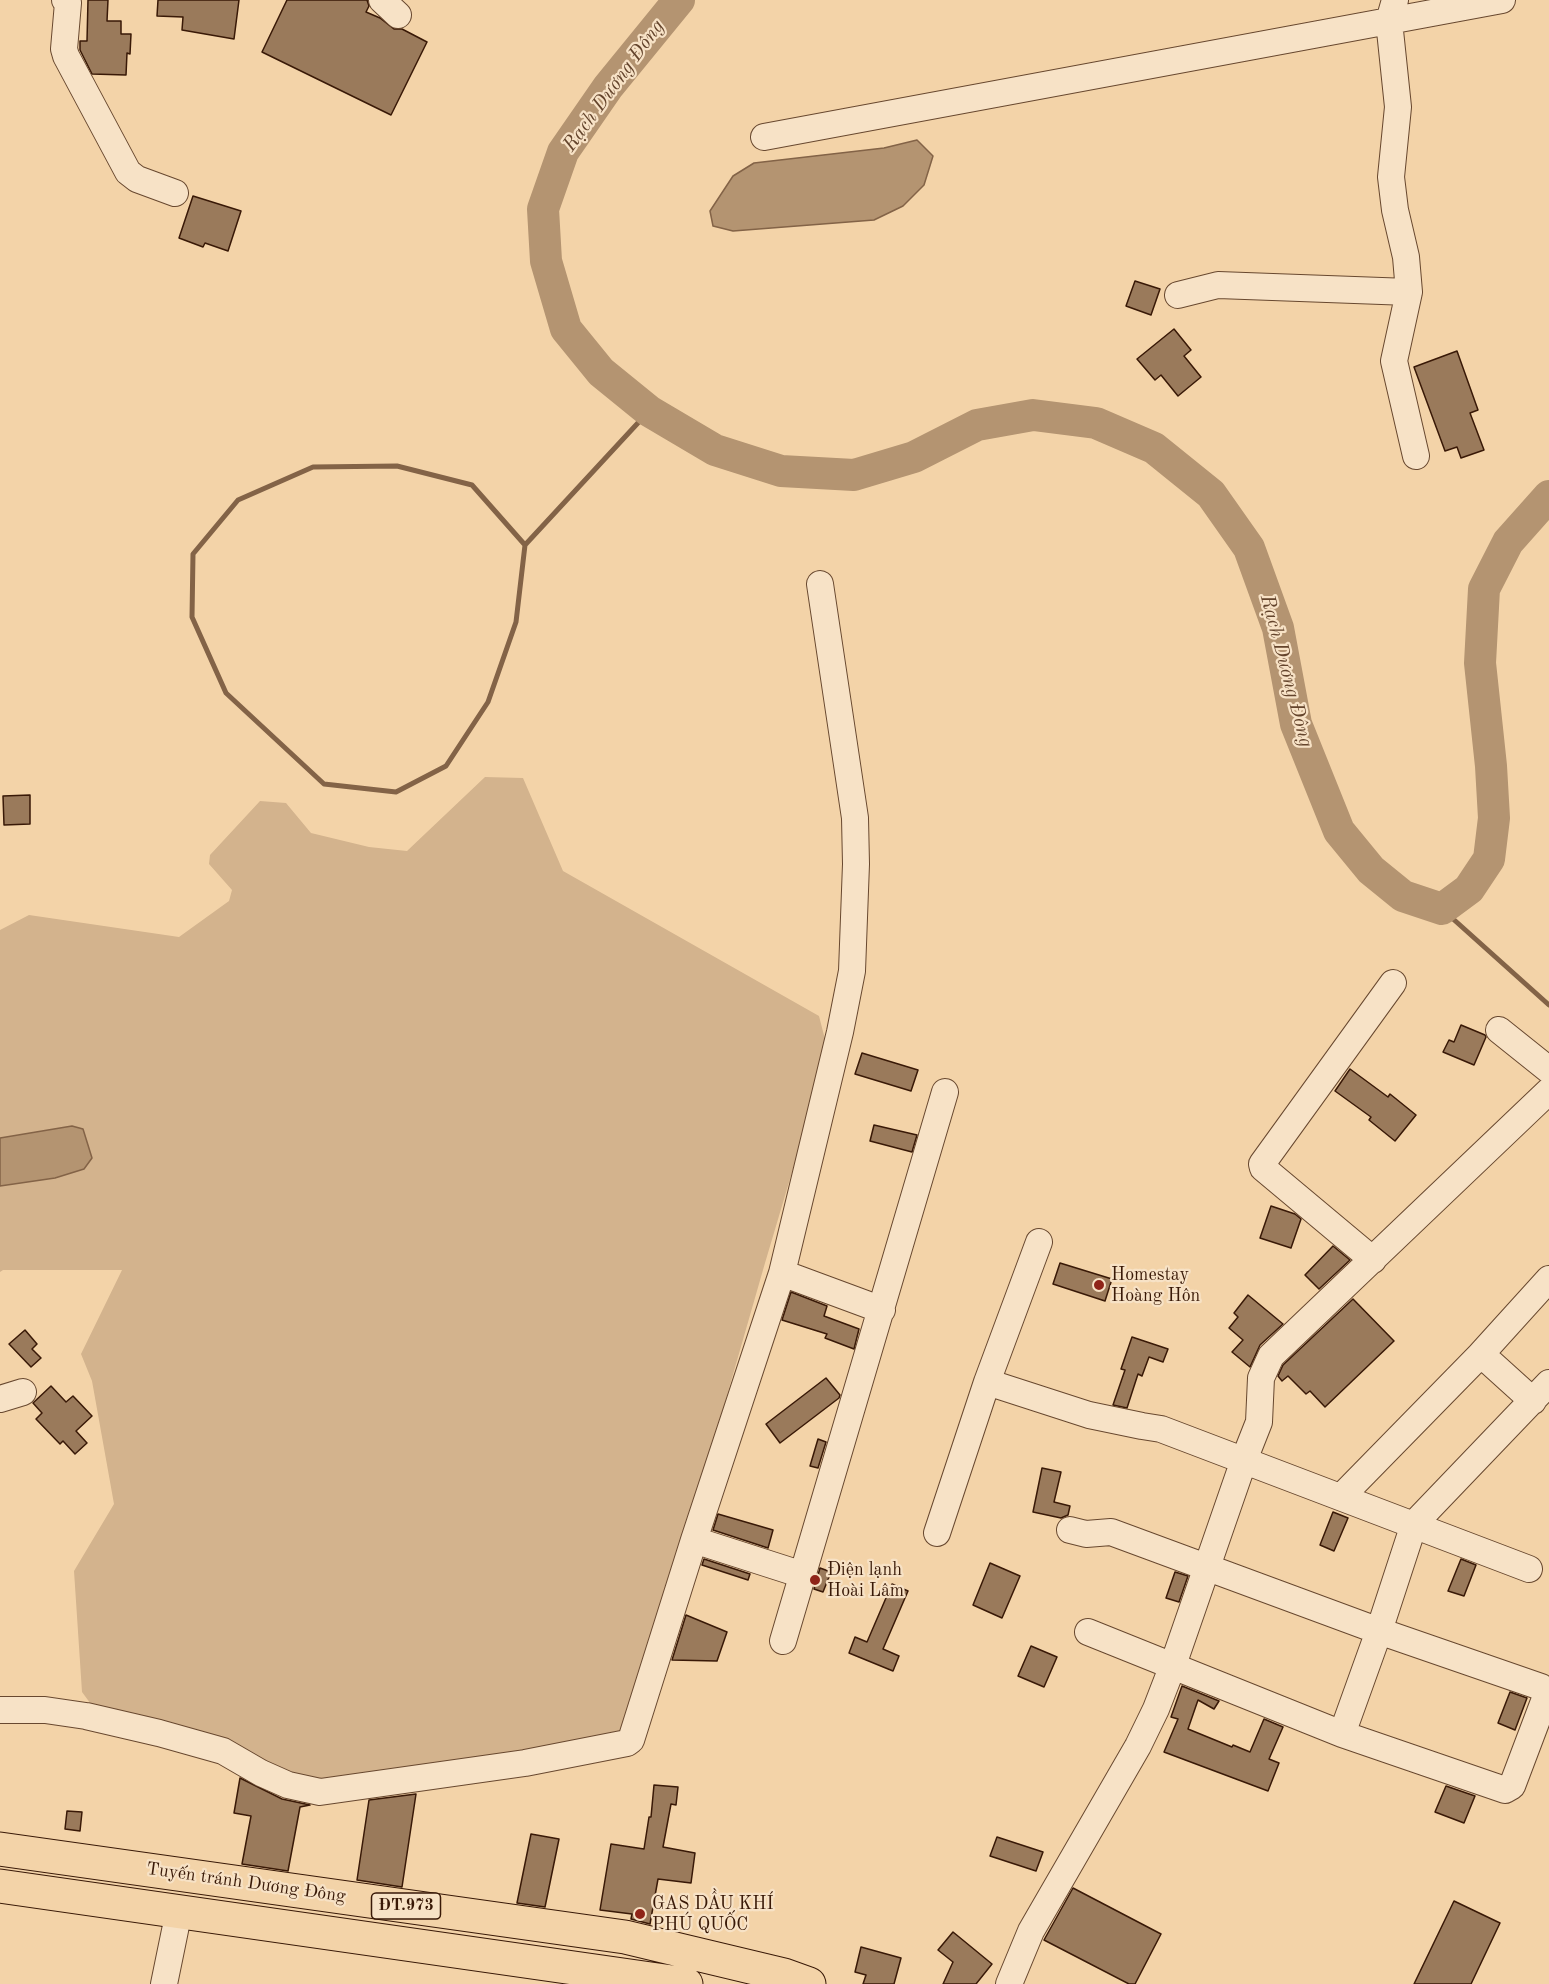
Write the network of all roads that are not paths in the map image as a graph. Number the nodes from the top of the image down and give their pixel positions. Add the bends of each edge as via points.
1 (1502, 0) edge
2 (66, 2) edge
3 (1392, 11) edge
4 (764, 137) dead end
5 (175, 193) dead end
6 (1409, 292) junction
7 (1178, 295) dead end
8 (1416, 456) dead end
9 (820, 584) dead end
10 (1393, 983) dead end
11 (1499, 1030) dead end
12 (1549, 1070) edge
13 (1549, 1091) edge
14 (945, 1092) dead end
15 (1039, 1242) dead end
16 (1373, 1260) junction
17 (782, 1273) junction
18 (1549, 1279) edge
19 (882, 1310) junction
20 (1481, 1354) junction
21 (987, 1382) junction
22 (1541, 1392) edge
23 (1245, 1460) junction
24 (1341, 1497) junction
25 (1414, 1524) junction
26 (1070, 1530) dead end
27 (937, 1533) dead end
28 (694, 1540) junction
29 (1208, 1568) junction
30 (1529, 1569) dead end
31 (803, 1575) junction
32 (1379, 1631) junction
33 (1088, 1632) dead end
34 (783, 1641) dead end
35 (1173, 1665) junction
36 (0, 1710) edge
37 (1342, 1734) junction
38 (0, 1848) edge
39 (0, 1886) edge
40 (179, 1911) junction
41 (164, 1984) edge
42 (686, 1984) edge
43 (809, 1984) edge
44 (1009, 1984) edge

1 - 3 street
2 - 5 street via 64,50 128,172 136,179
3 - 4 street
3 - 6 street via 1398,107 1391,177
6 - 7 street via 1218,285
6 - 8 street via 1394,361
9 - 17 street via 855,818 852,971
10 - 16 street via 1262,1164
11 - 12 street
13 - 16 street
14 - 19 street
15 - 21 street
16 - 23 street via 1271,1356 1261,1378 1259,1422
17 - 19 street
17 - 28 street
18 - 20 street
19 - 31 street
20 - 22 street
20 - 24 street
21 - 23 street via 1089,1415 1161,1429
21 - 27 street
22 - 25 street
23 - 24 street
23 - 29 street
24 - 25 street
25 - 30 street
25 - 32 street
26 - 29 street via 1086,1534 1111,1532
28 - 31 street
28 - 36 street via 634,1735 627,1743 525,1763 320,1792 288,1785 223,1751 159,1733 45,1710
29 - 32 street
29 - 35 street
31 - 34 street
32 - 37 street
32 - 37 street via 1541,1687 1546,1696 1512,1786 1505,1790
33 - 35 street
35 - 37 street
35 - 44 street via 1138,1746 1031,1931
38 - 43 main road, Tuyến tránh Dương Đông / ĐT.973 via 625,1937
39 - 40 main road, Tuyến tránh Dương Đông / ĐT.973
40 - 41 street
40 - 42 main road, Tuyến tránh Dương Đông / ĐT.973

